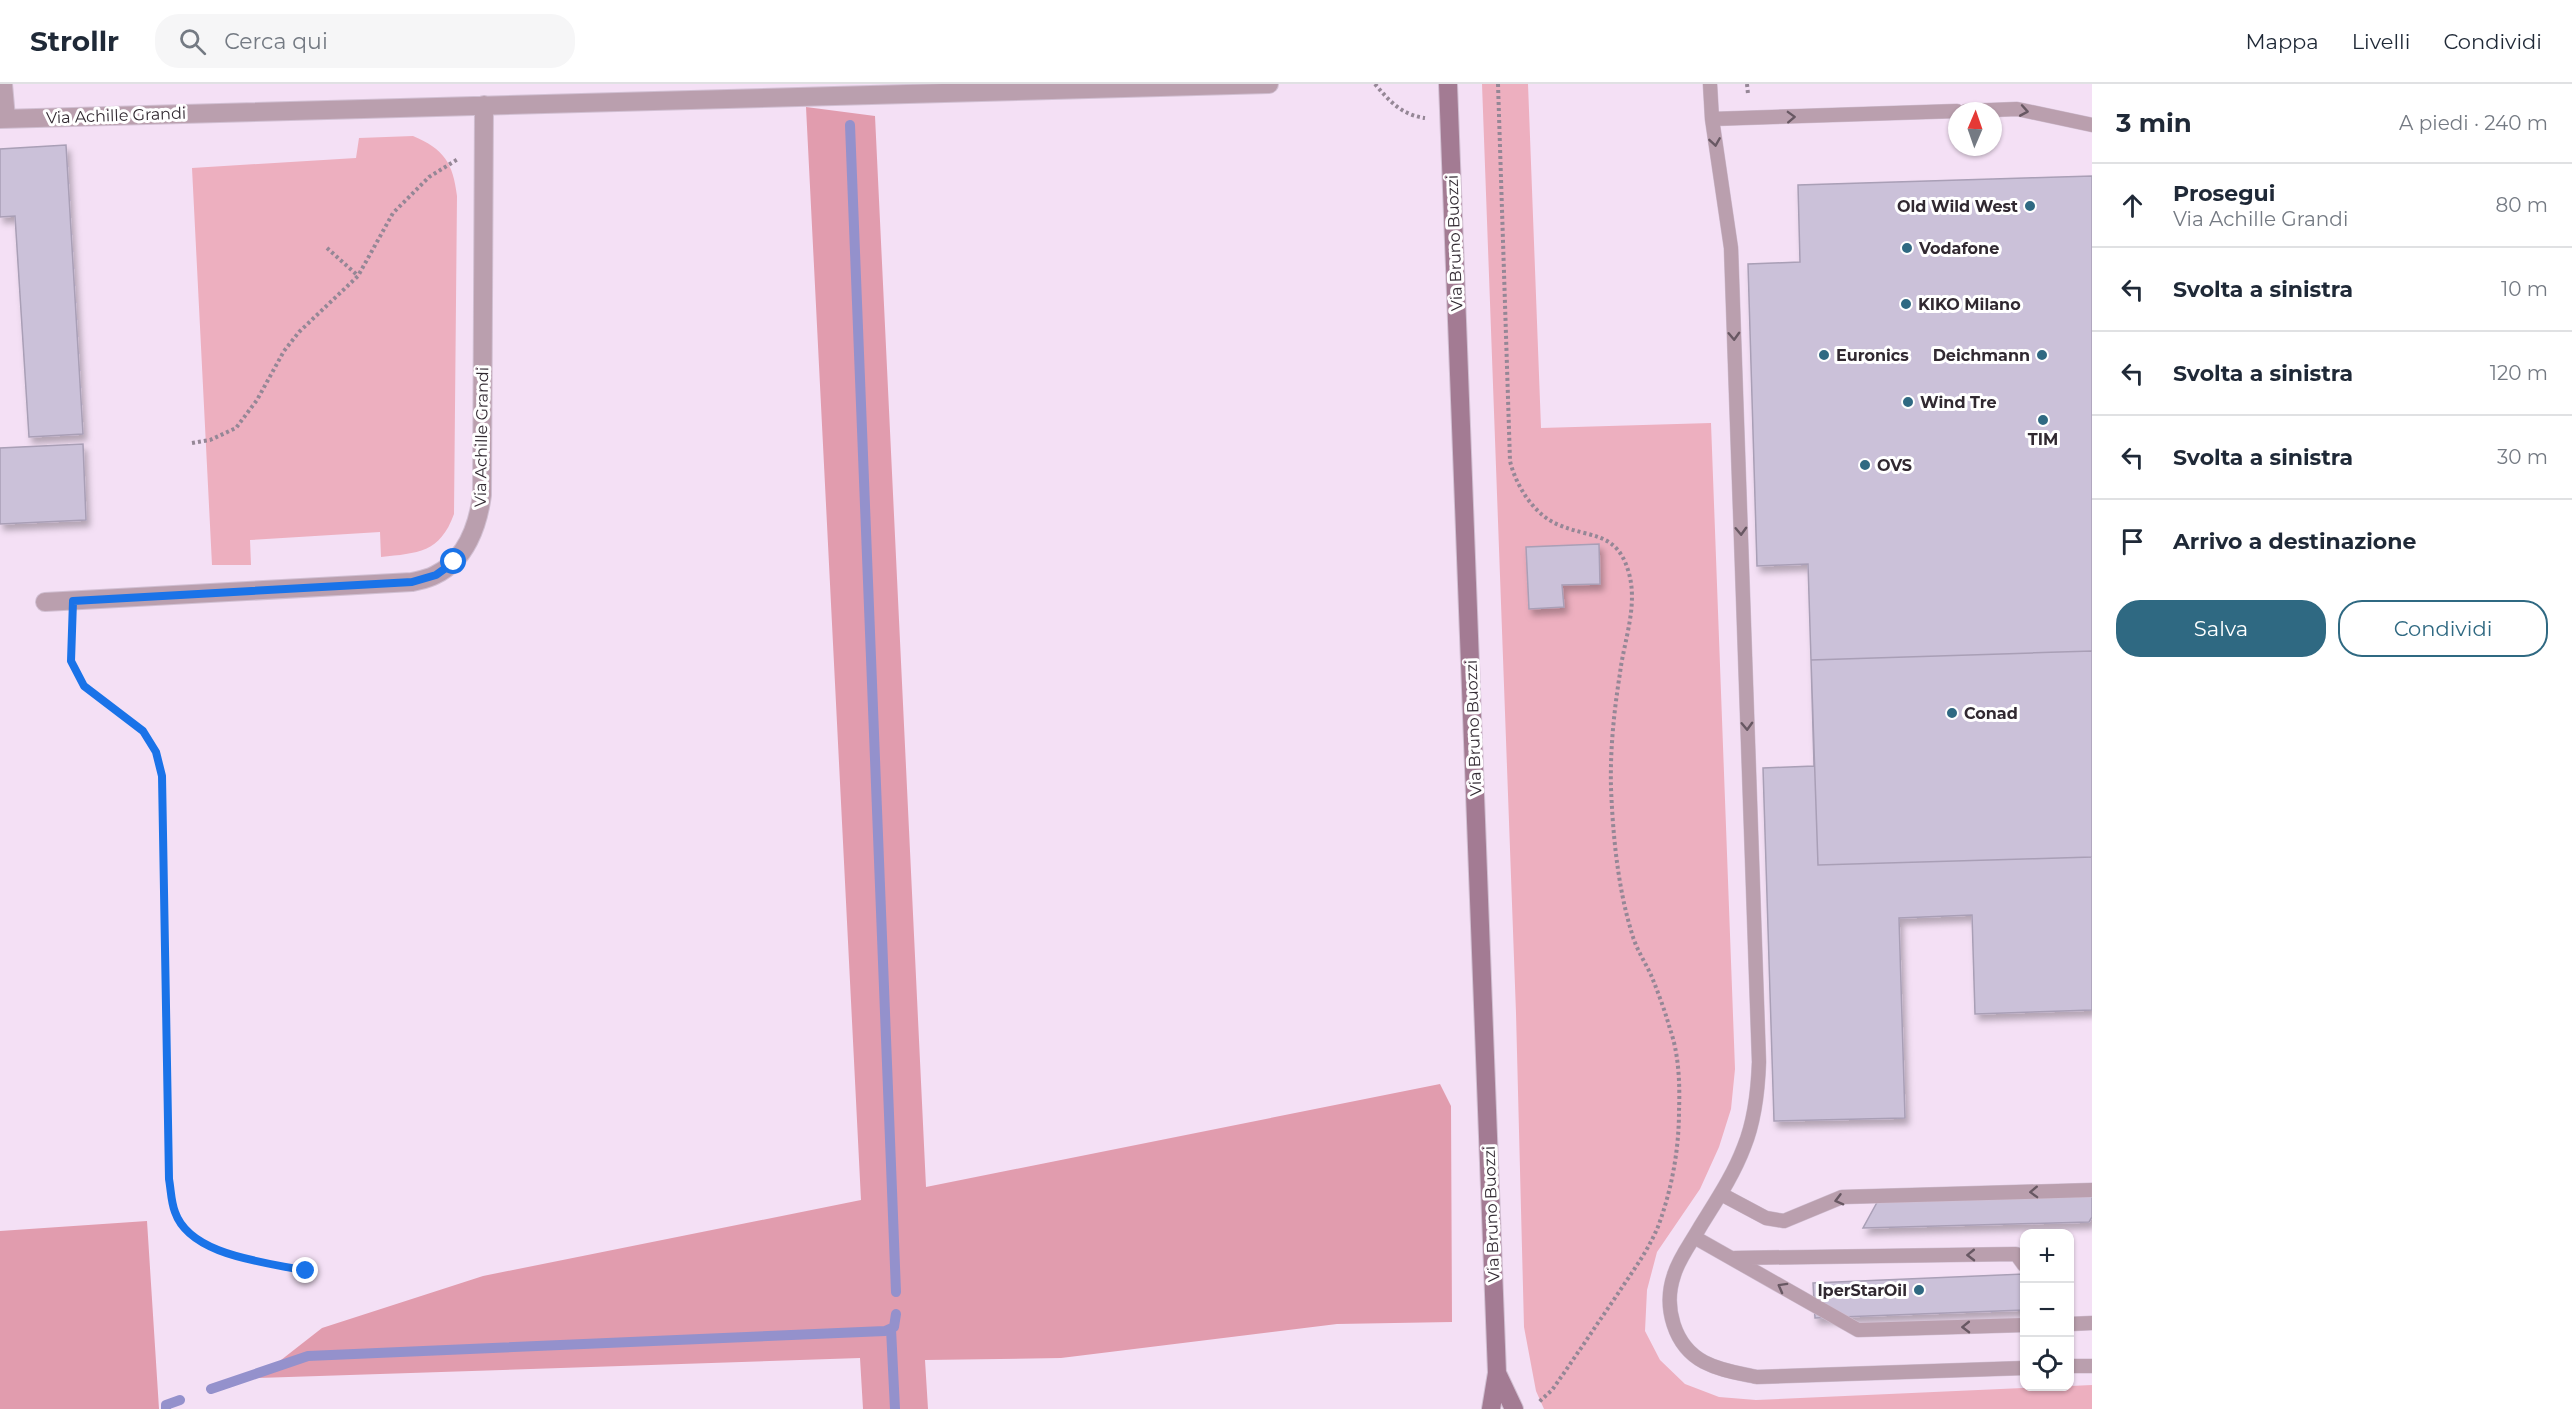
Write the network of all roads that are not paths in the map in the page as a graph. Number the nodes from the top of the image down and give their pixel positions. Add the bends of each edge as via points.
1 (3, 84) edge
2 (1269, 84) edge
3 (1448, 84) edge
4 (1710, 84) edge
5 (484, 105) junction
6 (2002, 110) edge
7 (1948, 111) edge
8 (3, 119) edge
9 (1712, 119) junction
10 (2092, 125) edge
11 (45, 602) dead end
12 (2092, 1190) edge
13 (1721, 1194) junction
14 (1694, 1237) junction
15 (1732, 1258) junction
16 (2020, 1259) edge
17 (2074, 1323) edge
18 (2092, 1323) edge
19 (2020, 1325) edge
20 (2074, 1366) edge
21 (2092, 1366) edge
22 (2020, 1368) edge
23 (1497, 1372) junction
24 (1491, 1409) edge
25 (1514, 1409) edge

1 - 8 street
2 - 5 street, Via Achille Grandi
3 - 23 main road, Via Bruno Buozzi
4 - 9 lane
5 - 8 street, Via Achille Grandi
5 - 11 street, Via Achille Grandi via 482,495 479,518 454,562 436,575 412,582
6 -> 10 lane via 2017,109
9 -> 7 lane
9 -> 13 lane via 1731,248 1759,1062 1753,1120
12 -> 13 lane via 1842,1197 1784,1221 1766,1218
13 - 14 lane
14 - 15 lane
14 - 22 lane via 1673,1276 1669,1300 1672,1322 1683,1344 1703,1362 1757,1377
16 -> 15 lane via 2016,1254
19 -> 15 lane via 1858,1329
17 - 18 lane
20 - 21 lane
23 - 24 main road, Via Bruno Buozzi
23 - 25 main road, Via Bruno Buozzi

